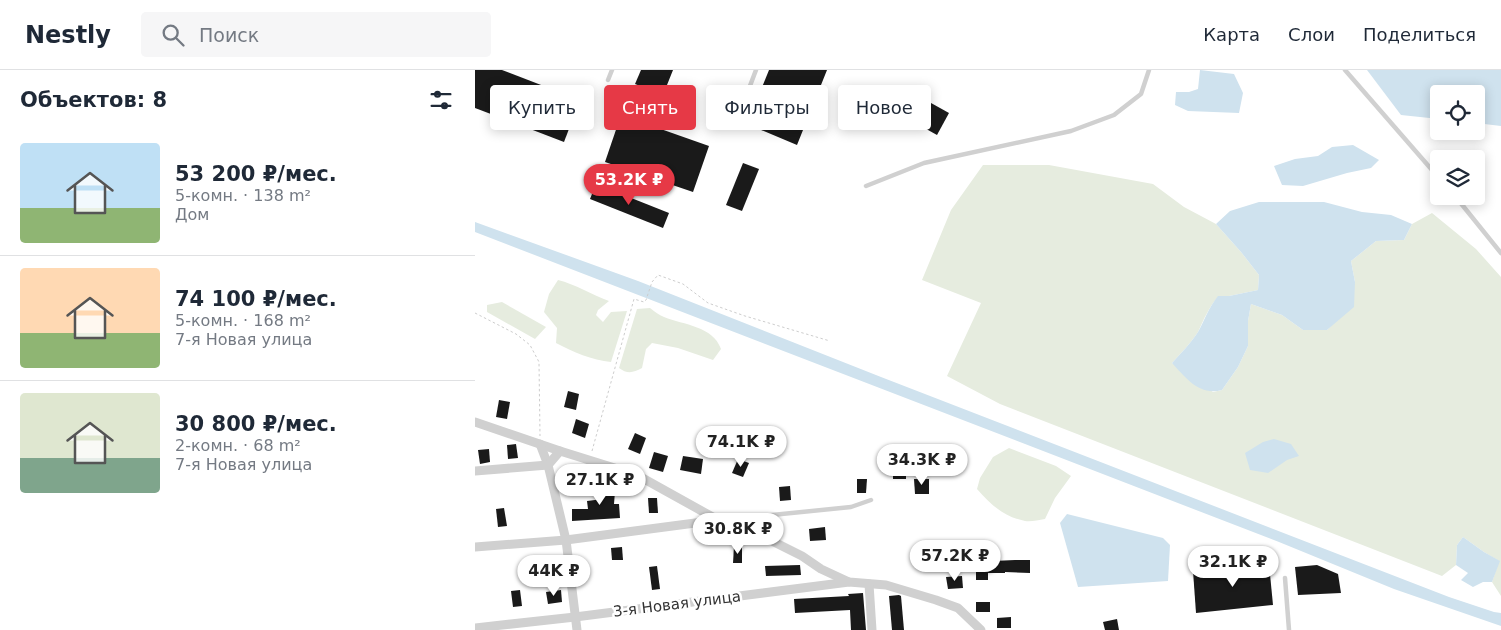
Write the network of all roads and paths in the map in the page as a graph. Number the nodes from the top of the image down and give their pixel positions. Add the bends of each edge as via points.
1 (612, 70) edge
2 (756, 70) edge
3 (1149, 70) edge
4 (1345, 70) edge
5 (608, 80) dead end
6 (750, 85) edge
7 (1430, 168) edge
8 (866, 186) dead end
9 (1462, 205) edge
10 (1501, 253) edge
11 (475, 314) edge
12 (830, 341) dead end
13 (475, 422) edge
14 (540, 444) junction
15 (560, 451) junction
16 (589, 460) junction
17 (549, 465) junction
18 (475, 471) edge
19 (871, 500) dead end
20 (718, 520) junction
21 (731, 524) junction
22 (566, 540) junction
23 (475, 547) edge
24 (1285, 578) dead end
25 (849, 582) junction
26 (869, 584) junction
27 (575, 617) junction
28 (475, 628) edge
29 (577, 630) edge
30 (872, 630) edge
31 (981, 630) edge
32 (1289, 630) edge

1 - 5 lane
2 - 6 lane
3 - 8 lane via 1141,94 1114,115 1071,131 924,163
4 - 7 lane
9 - 10 lane
11 - 14 path via 516,334 530,345 539,362
12 - 16 path via 708,303 683,284 658,276 644,302 634,299
13 - 14 street
14 - 15 street
14 - 17 street
15 - 16 street
15 - 17 street
16 - 20 street via 637,475
17 - 18 street
17 - 22 street
19 - 21 lane via 851,507 743,518
20 - 21 street
20 - 22 street
21 - 25 street via 761,535
22 - 23 street
22 - 27 street
24 - 32 lane
25 - 26 street
25 - 27 street, 3-я Новая улица
26 - 30 street
26 - 31 street via 886,585 958,608
27 - 28 street, 3-я Новая улица
27 - 29 street

